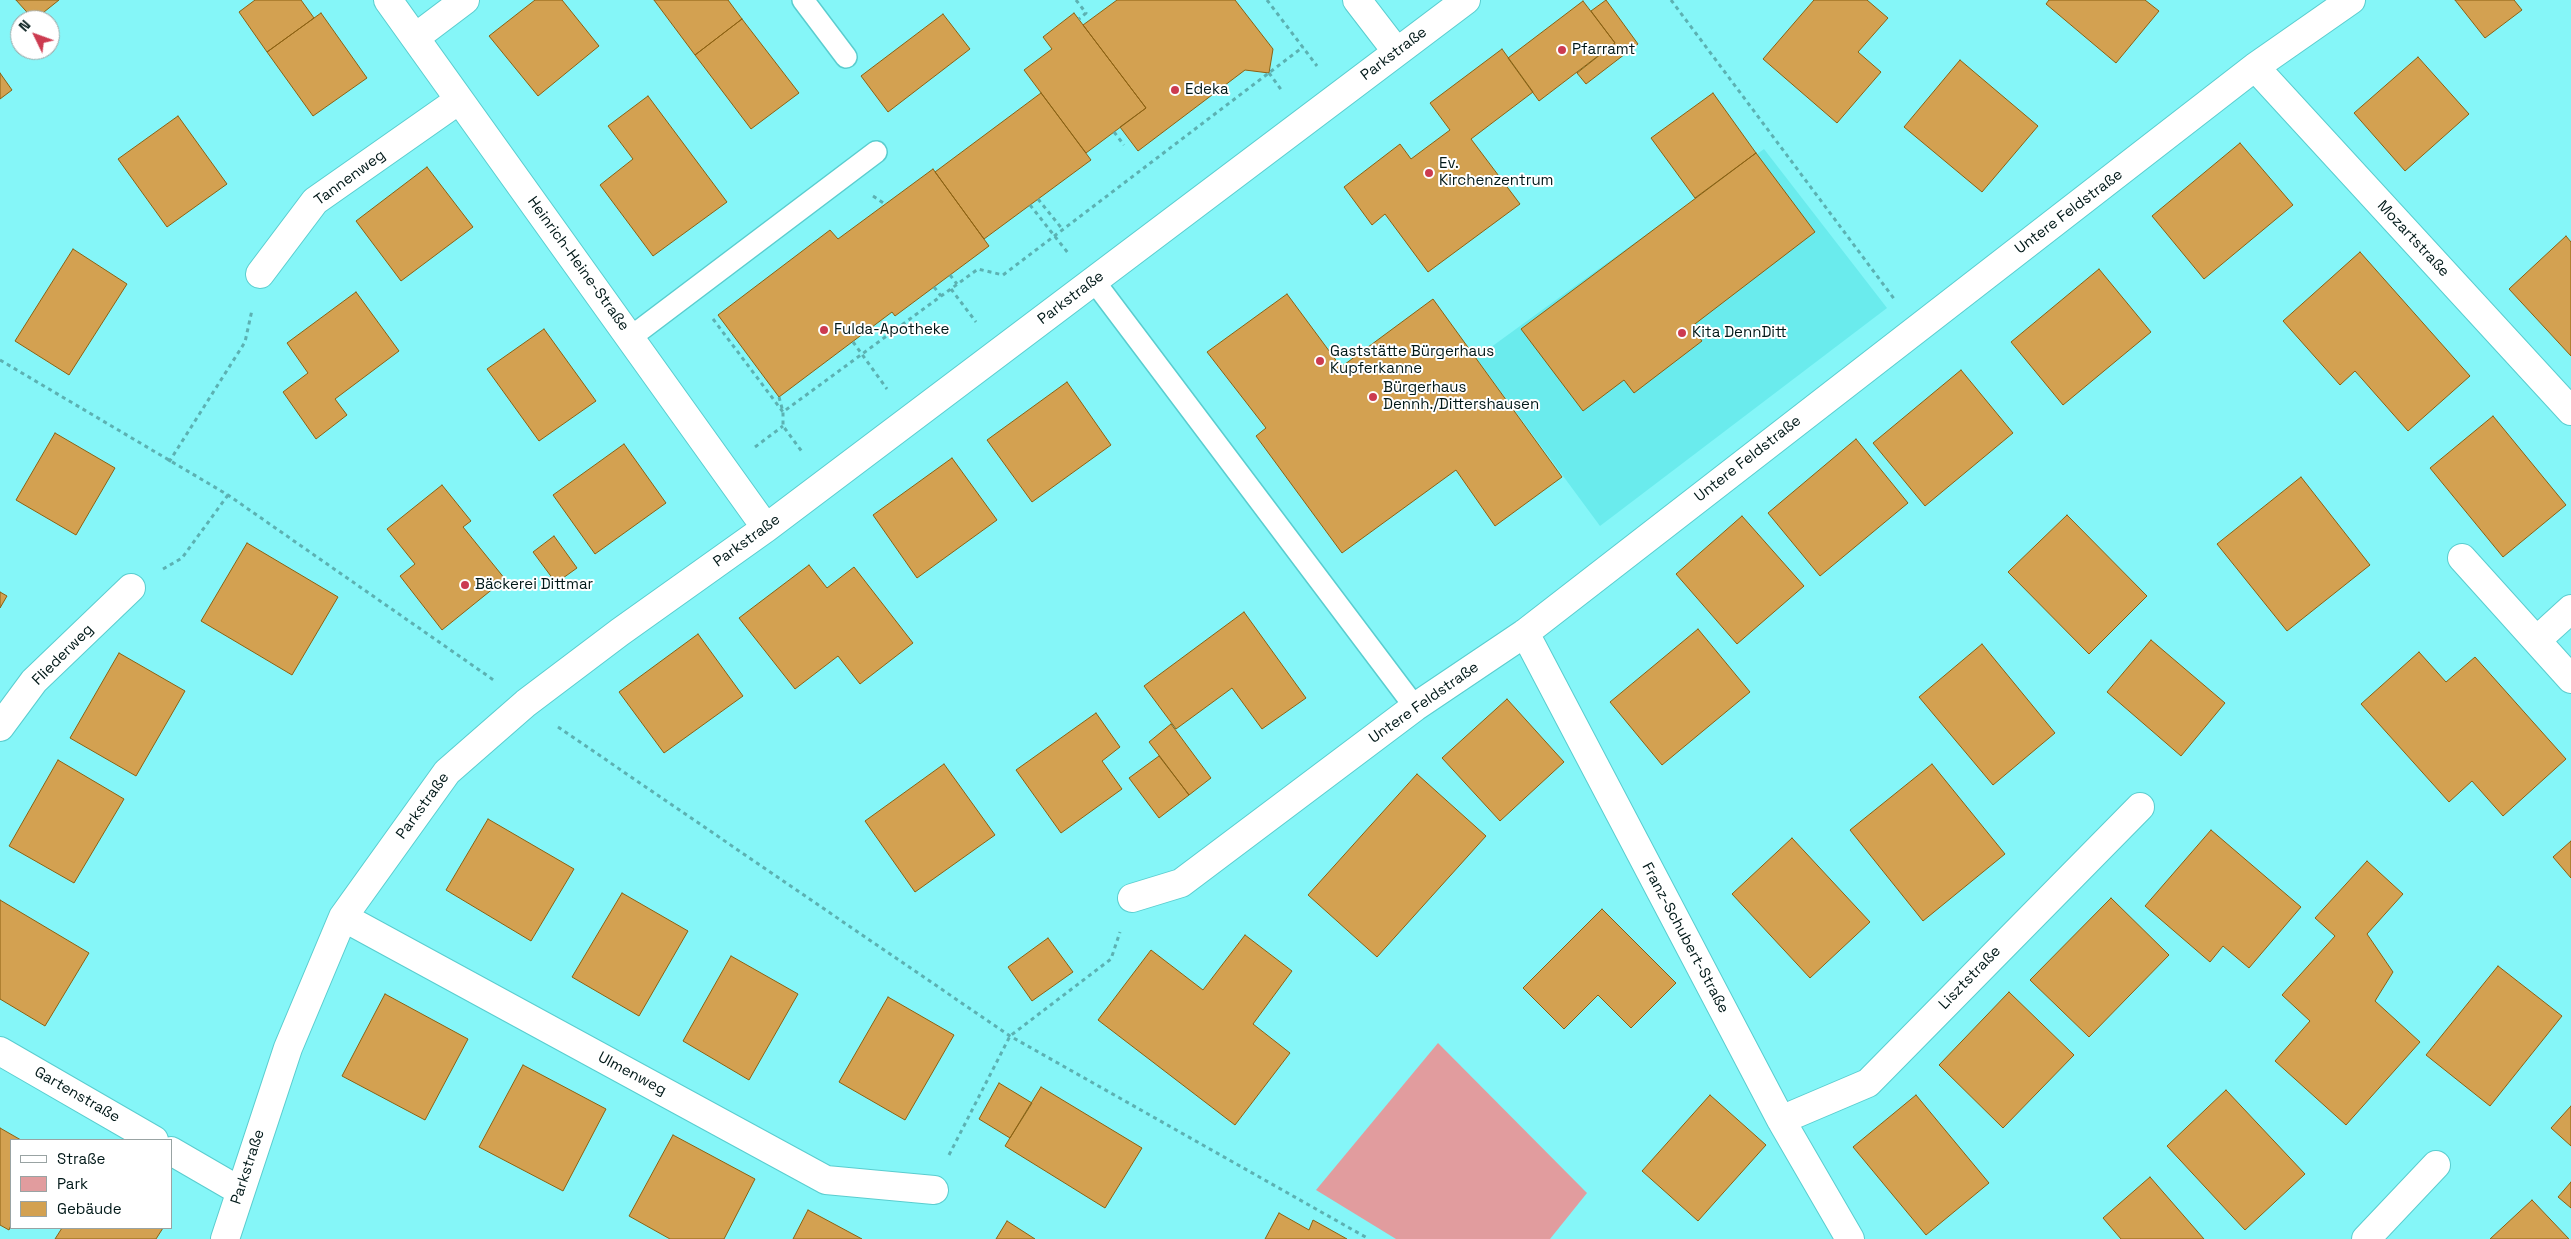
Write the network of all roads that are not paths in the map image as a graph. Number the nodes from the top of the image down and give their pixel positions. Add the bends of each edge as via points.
1 (388, 0) edge
2 (465, 0) edge
3 (803, 0) edge
4 (1357, 0) edge
5 (1466, 0) edge
6 (2352, 0) edge
7 (416, 37) junction
8 (1397, 52) junction
9 (846, 57) dead end
10 (2255, 68) junction
11 (459, 100) junction
12 (876, 152) dead end
13 (260, 274) road end
14 (1094, 281) junction
15 (631, 337) junction
16 (2571, 411) edge
17 (766, 528) junction
18 (2462, 558) dead end
19 (131, 588) road end
20 (2571, 609) edge
21 (1524, 633) junction
22 (2537, 640) junction
23 (2571, 679) edge
24 (1415, 708) junction
25 (0, 727) edge
26 (2140, 807) dead end
27 (1132, 898) road end
28 (343, 917) junction
29 (0, 1051) edge
30 (1781, 1120) junction
31 (152, 1139) edge
32 (172, 1152) edge
33 (2436, 1165) dead end
34 (934, 1190) road end
35 (240, 1191) junction
36 (225, 1239) edge
37 (1850, 1239) edge
38 (2366, 1239) edge

1 - 7 street, Heinrich-Heine-Straße
2 - 7 street
3 - 9 lane
4 - 8 street
5 - 8 street, Parkstraße
6 - 10 street, Untere Feldstraße
7 - 11 street, Heinrich-Heine-Straße
8 - 14 street, Parkstraße
10 - 16 street, Mozartstraße
10 - 21 street, Untere Feldstraße
11 - 13 street, Tannenweg via 315,201
11 - 15 street, Heinrich-Heine-Straße
12 - 15 lane
14 - 17 street, Parkstraße
14 - 24 lane
15 - 17 street, Heinrich-Heine-Straße
17 - 28 street, Parkstraße via 526,703 447,772
18 - 22 street
19 - 25 street, Fliederweg via 34,681
20 - 22 street
21 - 24 street, Untere Feldstraße
21 - 30 street, Franz-Schubert-Straße
22 - 23 street
24 - 27 street, Untere Feldstraße via 1181,883
26 - 30 street, Lisztstraße via 1868,1083
28 - 34 street, Ulmenweg via 826,1180
28 - 35 street, Parkstraße via 288,1048
29 - 31 street, Gartenstraße
30 - 37 street, Franz-Schubert-Straße
32 - 35 street
33 - 38 street
35 - 36 street, Parkstraße

